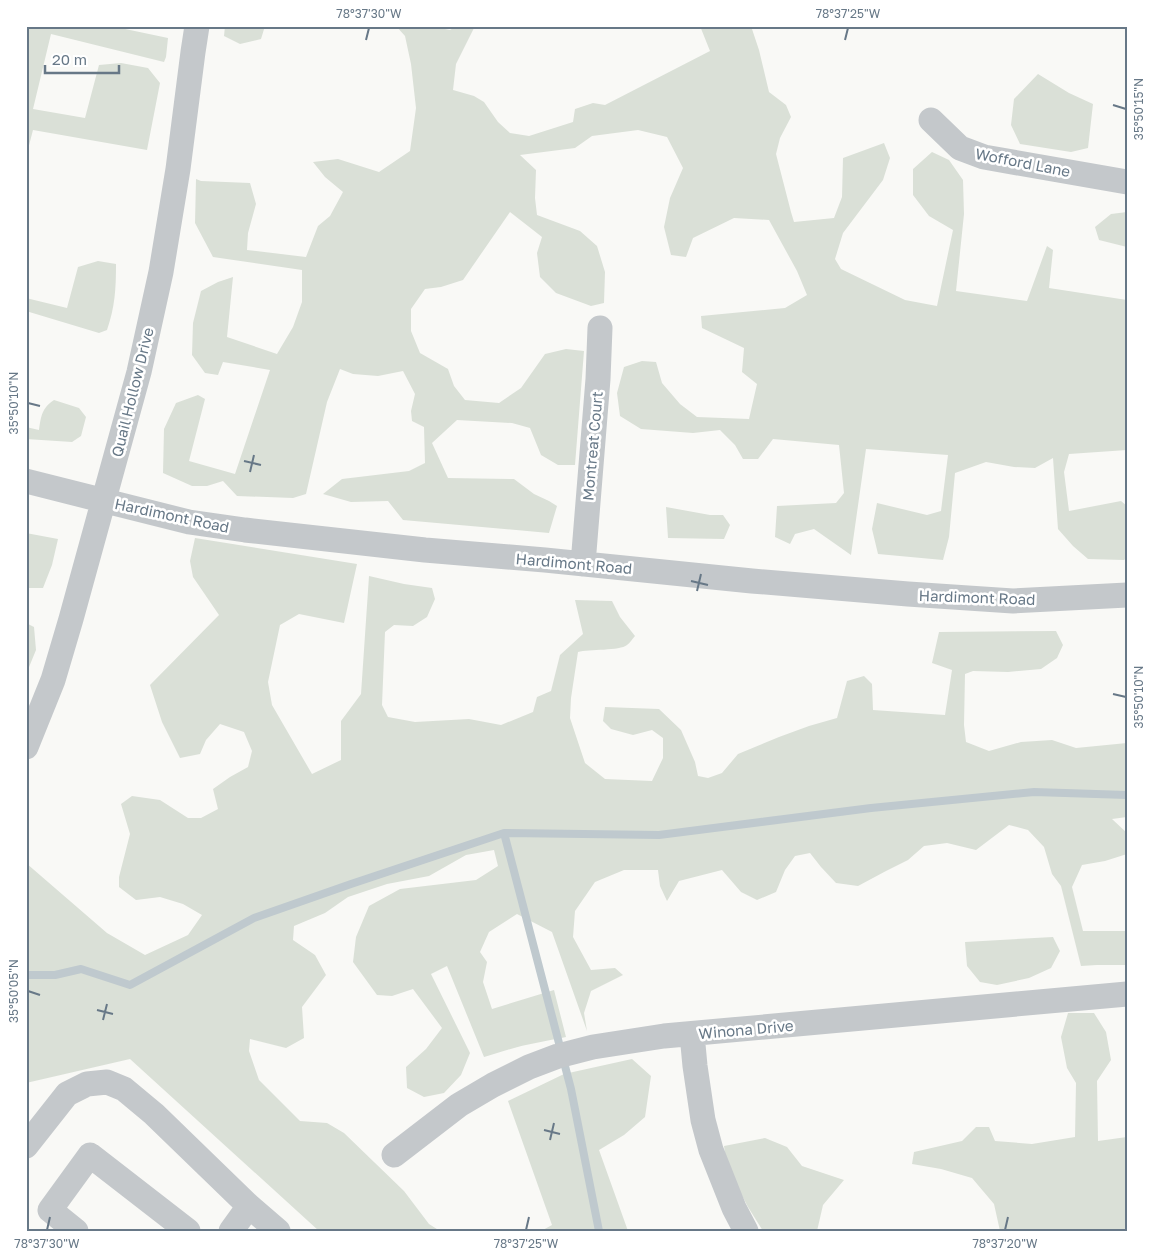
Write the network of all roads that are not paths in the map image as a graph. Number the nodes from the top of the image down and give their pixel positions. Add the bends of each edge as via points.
1 (198, 26) edge
2 (931, 120) dead end
3 (1127, 182) edge
4 (600, 328) dead end
5 (26, 481) edge
6 (104, 500) junction
7 (583, 564) junction
8 (1127, 595) edge
9 (26, 748) edge
10 (1127, 994) edge
11 (692, 1034) junction
12 (26, 1146) edge
13 (394, 1155) dead end
14 (249, 1206) junction
15 (76, 1231) edge
16 (188, 1231) edge
17 (231, 1231) edge
18 (278, 1231) edge
19 (746, 1231) edge

1 - 6 street, Quail Hollow Drive via 161,272 139,372
2 - 3 street, Wofford Lane via 960,148 984,157
4 - 7 street, Montreat Court
5 - 6 street, Hardimont Road
6 - 7 street, Hardimont Road via 189,522 246,530
6 - 9 street, Quail Hollow Drive via 53,680
7 - 8 street, Hardimont Road via 856,590 1014,601
10 - 11 street, Winona Drive
11 - 13 street, Winona Drive via 593,1048 529,1067 459,1105
11 - 19 street via 703,1120 711,1150
12 - 14 street via 67,1094 87,1084 107,1082 124,1089 154,1114
14 - 17 street
14 - 18 street
15 - 16 street via 50,1210 90,1156

